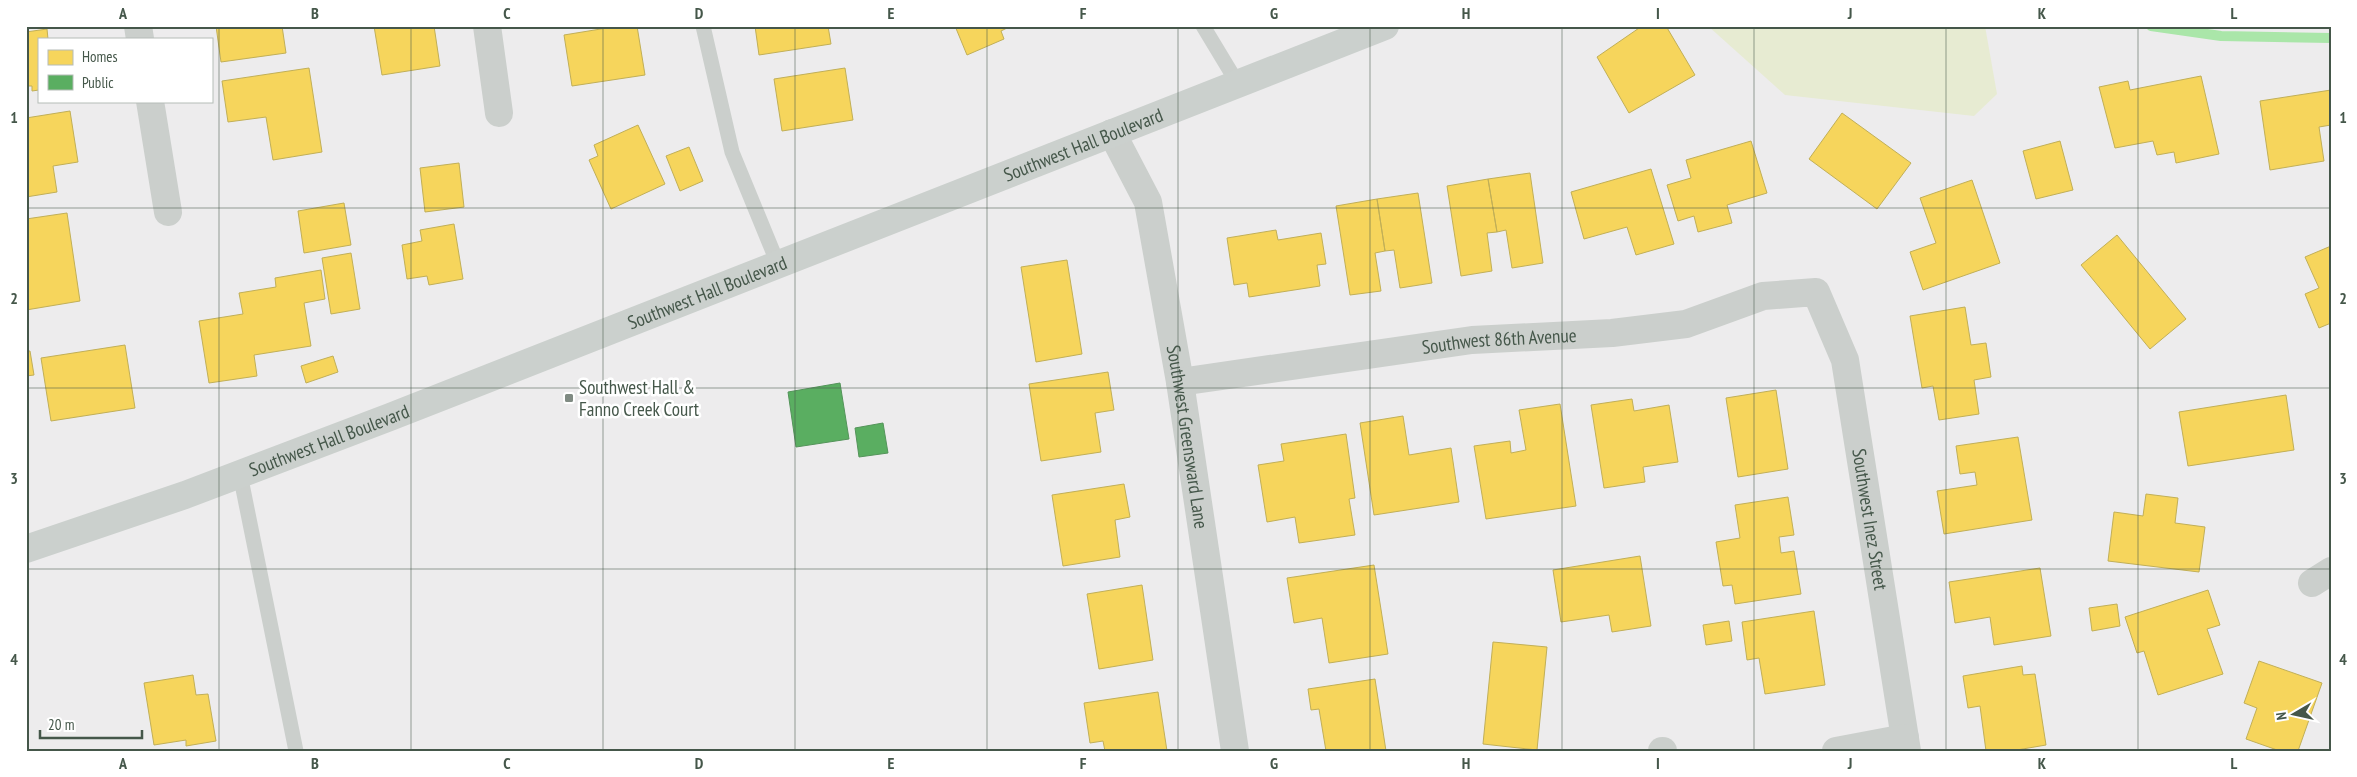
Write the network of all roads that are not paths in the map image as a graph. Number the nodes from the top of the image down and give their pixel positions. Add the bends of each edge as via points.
1 (487, 26) edge
2 (703, 26) edge
3 (1203, 26) edge
4 (1385, 26) edge
5 (1238, 84) junction
6 (150, 102) edge
7 (499, 113) dead end
8 (1112, 133) junction
9 (168, 212) dead end
10 (778, 264) junction
11 (1816, 292) joint
12 (1180, 382) junction
13 (240, 474) junction
14 (26, 549) edge
15 (1906, 744) edge
16 (296, 751) edge
17 (1236, 751) edge
18 (1836, 751) edge

1 - 7 street
2 - 10 lane via 732,152
3 - 5 lane
4 - 5 main road, Southwest Hall Boulevard
5 - 8 main road, Southwest Hall Boulevard
6 - 9 street
8 - 10 main road, Southwest Hall Boulevard
8 - 12 street, Southwest Greensward Lane via 1148,202
10 - 13 main road, Southwest Hall Boulevard
11 - 12 street, Southwest 86th Avenue via 1763,296 1686,324 1612,333 1472,340
11 - 15 street, Southwest Inez Street via 1845,360
12 - 17 street, Southwest Greensward Lane
13 - 14 main road, Southwest Hall Boulevard
13 - 16 lane
15 - 18 street

